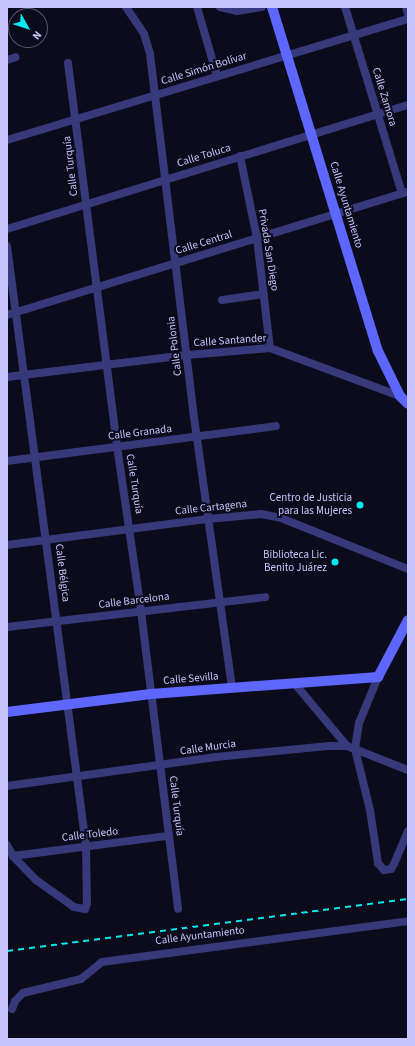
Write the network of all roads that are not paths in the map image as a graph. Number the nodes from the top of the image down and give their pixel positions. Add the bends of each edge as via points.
1 (126, 7) edge
2 (197, 7) edge
3 (220, 7) edge
4 (262, 7) edge
5 (272, 7) edge
6 (345, 7) edge
7 (406, 7) edge
8 (408, 14) edge
9 (408, 19) edge
10 (354, 35) junction
11 (288, 56) junction
12 (16, 58) dead end
13 (7, 60) edge
14 (68, 63) dead end
15 (217, 76) junction
16 (156, 96) junction
17 (408, 105) edge
18 (378, 114) junction
19 (77, 121) junction
20 (312, 133) junction
21 (7, 140) edge
22 (240, 156) junction
23 (166, 180) junction
24 (405, 193) edge
25 (87, 205) junction
26 (337, 214) junction
27 (7, 229) edge
28 (257, 238) junction
29 (7, 246) edge
30 (176, 264) junction
31 (96, 287) junction
32 (264, 294) junction
33 (222, 300) dead end
34 (16, 312) junction
35 (7, 315) edge
36 (270, 348) junction
37 (187, 355) junction
38 (106, 364) junction
39 (24, 375) junction
40 (7, 377) edge
41 (400, 396) junction
42 (408, 404) edge
43 (276, 426) dead end
44 (198, 436) junction
45 (117, 446) junction
46 (34, 458) junction
47 (7, 461) edge
48 (208, 518) junction
49 (129, 529) junction
50 (47, 541) junction
51 (7, 545) edge
52 (408, 569) edge
53 (265, 597) dead end
54 (220, 602) junction
55 (141, 611) junction
56 (408, 620) edge
57 (57, 621) junction
58 (7, 627) edge
59 (378, 677) junction
60 (295, 684) junction
61 (232, 688) junction
62 (151, 694) junction
63 (66, 704) junction
64 (7, 712) edge
65 (351, 747) junction
66 (160, 766) junction
67 (408, 770) edge
68 (76, 777) junction
69 (7, 786) edge
70 (408, 830) edge
71 (168, 836) junction
72 (7, 845) edge
73 (86, 846) junction
74 (14, 856) junction
75 (178, 909) dead end
76 (408, 922) edge
77 (12, 1009) dead end

1 - 16 street, Calle Polonia via 148,42
2 - 15 street
3 - 4 street via 237,11
5 - 11 main road, Calle Ayuntamiento
6 - 10 street, Calle Zamora
7 - 8 street
9 - 10 street, Calle Simón Bolívar
10 - 11 street, Calle Simón Bolívar
10 - 18 street, Calle Zamora
11 - 15 street, Calle Simón Bolívar
11 - 20 main road, Calle Ayuntamiento
12 - 13 street
14 - 19 street, Calle Turquía
15 - 16 street, Calle Simón Bolívar
16 - 19 street, Calle Simón Bolívar
16 - 23 street, Calle Polonia
17 - 18 street, Calle Toluca
18 - 20 street, Calle Toluca
18 - 24 street, Calle Zamora
19 - 21 street, Calle Simón Bolívar
19 - 25 street, Calle Turquía
20 - 22 street, Calle Toluca
20 - 26 main road, Calle Ayuntamiento
22 - 23 street, Calle Toluca
22 - 28 street, Privada San Diego
23 - 25 street, Calle Toluca
23 - 30 street, Calle Polonia
24 - 26 street, Calle Central
25 - 27 street, Calle Toluca
25 - 31 street, Calle Turquía
26 - 28 street, Calle Central
26 - 41 main road, Calle Ayuntamiento via 378,351
28 - 30 street, Calle Central
28 - 32 street, Privada San Diego
29 - 34 street, Calle Bélgica
30 - 31 street, Calle Central
30 - 37 street, Calle Polonia
31 - 34 street, Calle Central
31 - 38 street, Calle Turquía
32 - 33 street
32 - 36 street, Privada San Diego
34 - 35 street, Calle Central
34 - 39 street, Calle Bélgica
36 - 37 street, Calle Santander
36 - 41 street, Calle Santander
37 - 38 street, Calle Santander
37 - 44 street, Calle Polonia
38 - 39 street, Calle Santander
38 - 45 street, Calle Turquía
39 - 40 street, Calle Santander
39 - 46 street, Calle Bélgica
41 - 42 main road, Calle Ayuntamiento
43 - 44 street, Calle Granada
44 - 45 street, Calle Granada
44 - 48 street, Calle Polonia
45 - 46 street, Calle Granada
45 - 49 street, Calle Turquía
46 - 47 street, Calle Granada
46 - 50 street, Calle Bélgica
48 - 49 street, Calle Cartagena
48 - 52 street, Calle Cartagena via 261,514 281,518
48 - 54 street, Calle Polonia
49 - 50 street, Calle Cartagena
49 - 55 street, Calle Turquía
50 - 51 street, Calle Cartagena
50 - 57 street, Calle Bélgica
53 - 54 street, Calle Barcelona
54 - 55 street, Calle Barcelona
54 - 61 street, Calle Polonia
55 - 57 street, Calle Barcelona
55 - 62 street, Calle Turquía
56 - 59 main road
57 - 58 street, Calle Barcelona
57 - 63 street, Calle Bélgica
59 - 60 main road, Calle Sevilla
59 - 65 street
60 - 61 main road, Calle Sevilla
60 - 65 street
61 - 62 main road, Calle Sevilla
62 - 63 main road, Calle Sevilla
62 - 66 street, Calle Turquía
63 - 64 main road, Calle Sevilla
63 - 68 street, Calle Bélgica
65 - 66 street, Calle Murcia via 254,753
65 - 67 street, Calle Murcia
65 - 70 street via 370,810 378,863 387,871 394,864
66 - 68 street, Calle Murcia
66 - 71 street, Calle Turquía
68 - 69 street, Calle Murcia
68 - 73 street, Calle Bélgica
71 - 73 street, Calle Toledo
71 - 75 street, Calle Turquía
72 - 74 street
73 - 74 street, Calle Toledo
73 - 74 street, Calle Bélgica via 87,903 85,909 81,910 36,880
76 - 77 street, Calle Ayuntamiento via 102,962 80,979 23,993 15,1001

